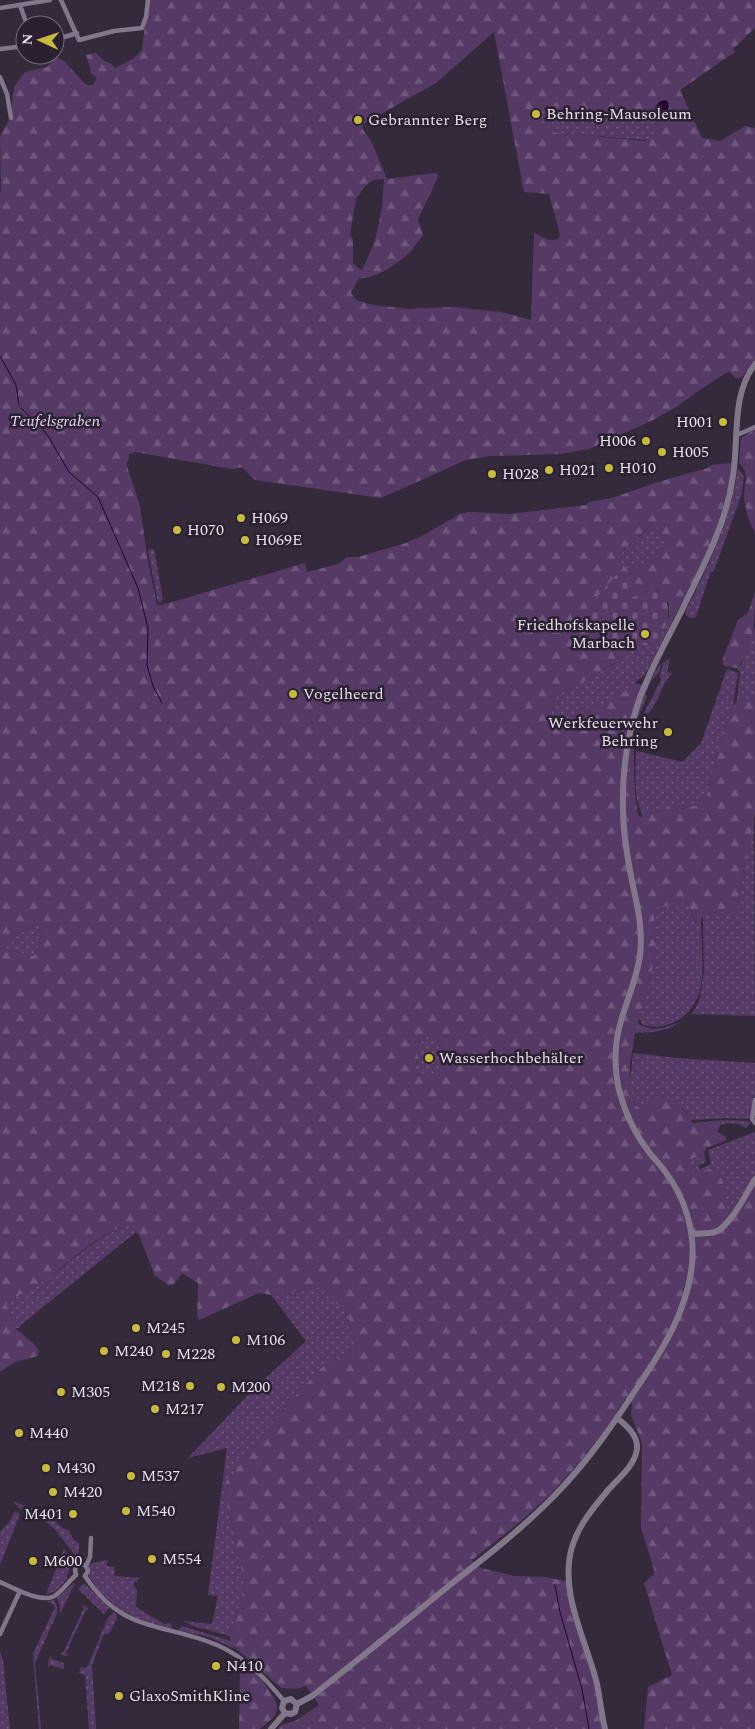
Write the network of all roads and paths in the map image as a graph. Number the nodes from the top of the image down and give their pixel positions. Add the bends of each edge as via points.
1 (50, 0) edge
2 (60, 0) edge
3 (148, 0) edge
4 (20, 5) junction
5 (0, 8) edge
6 (24, 15) edge
7 (76, 33) junction
8 (65, 37) edge
9 (15, 47) edge
10 (0, 49) edge
11 (0, 77) edge
12 (11, 118) dead end
13 (755, 364) edge
14 (755, 427) edge
15 (737, 435) junction
16 (755, 1100) edge
17 (755, 1123) edge
18 (755, 1180) edge
19 (692, 1234) junction
20 (617, 1418) junction
21 (629, 1428) junction
22 (607, 1432) junction
23 (91, 1538) dead end
24 (86, 1566) junction
25 (76, 1575) junction
26 (85, 1576) junction
27 (0, 1582) edge
28 (20, 1591) junction
29 (0, 1634) edge
30 (284, 1701) junction
31 (296, 1704) junction
32 (285, 1713) junction
33 (270, 1729) edge
34 (605, 1729) edge

1 - 4 street
2 - 7 street
3 - 7 street via 142,28 79,40
4 - 5 street
4 - 6 street
7 - 8 street
9 - 10 street
11 - 12 street
13 - 15 main road via 742,388
14 - 15 street
15 - 19 main road via 733,475 721,525 639,699 626,750 622,790 626,847 641,942 635,980 618,1033 616,1062 620,1094 630,1124 673,1183 685,1208
16 - 17 street via 752,1119
18 - 19 main road via 719,1230
19 - 20 main road via 692,1268 684,1302 659,1355
20 - 21 main road
20 - 22 main road
21 - 22 main road
21 - 34 main road via 637,1443 634,1457 587,1517 575,1539 569,1561 571,1598 595,1679
22 - 31 main road via 584,1463 529,1520 306,1700
23 - 24 street
24 - 25 street via 78,1565
24 - 26 street
25 - 26 street
25 - 28 street via 54,1596 38,1598
26 - 30 street via 100,1595 124,1616 198,1638 236,1654 253,1667
27 - 28 street
28 - 29 street
30 - 31 main road via 291,1699
30 - 32 main road via 282,1708
31 - 32 main road via 297,1709 293,1713
32 - 33 main road

